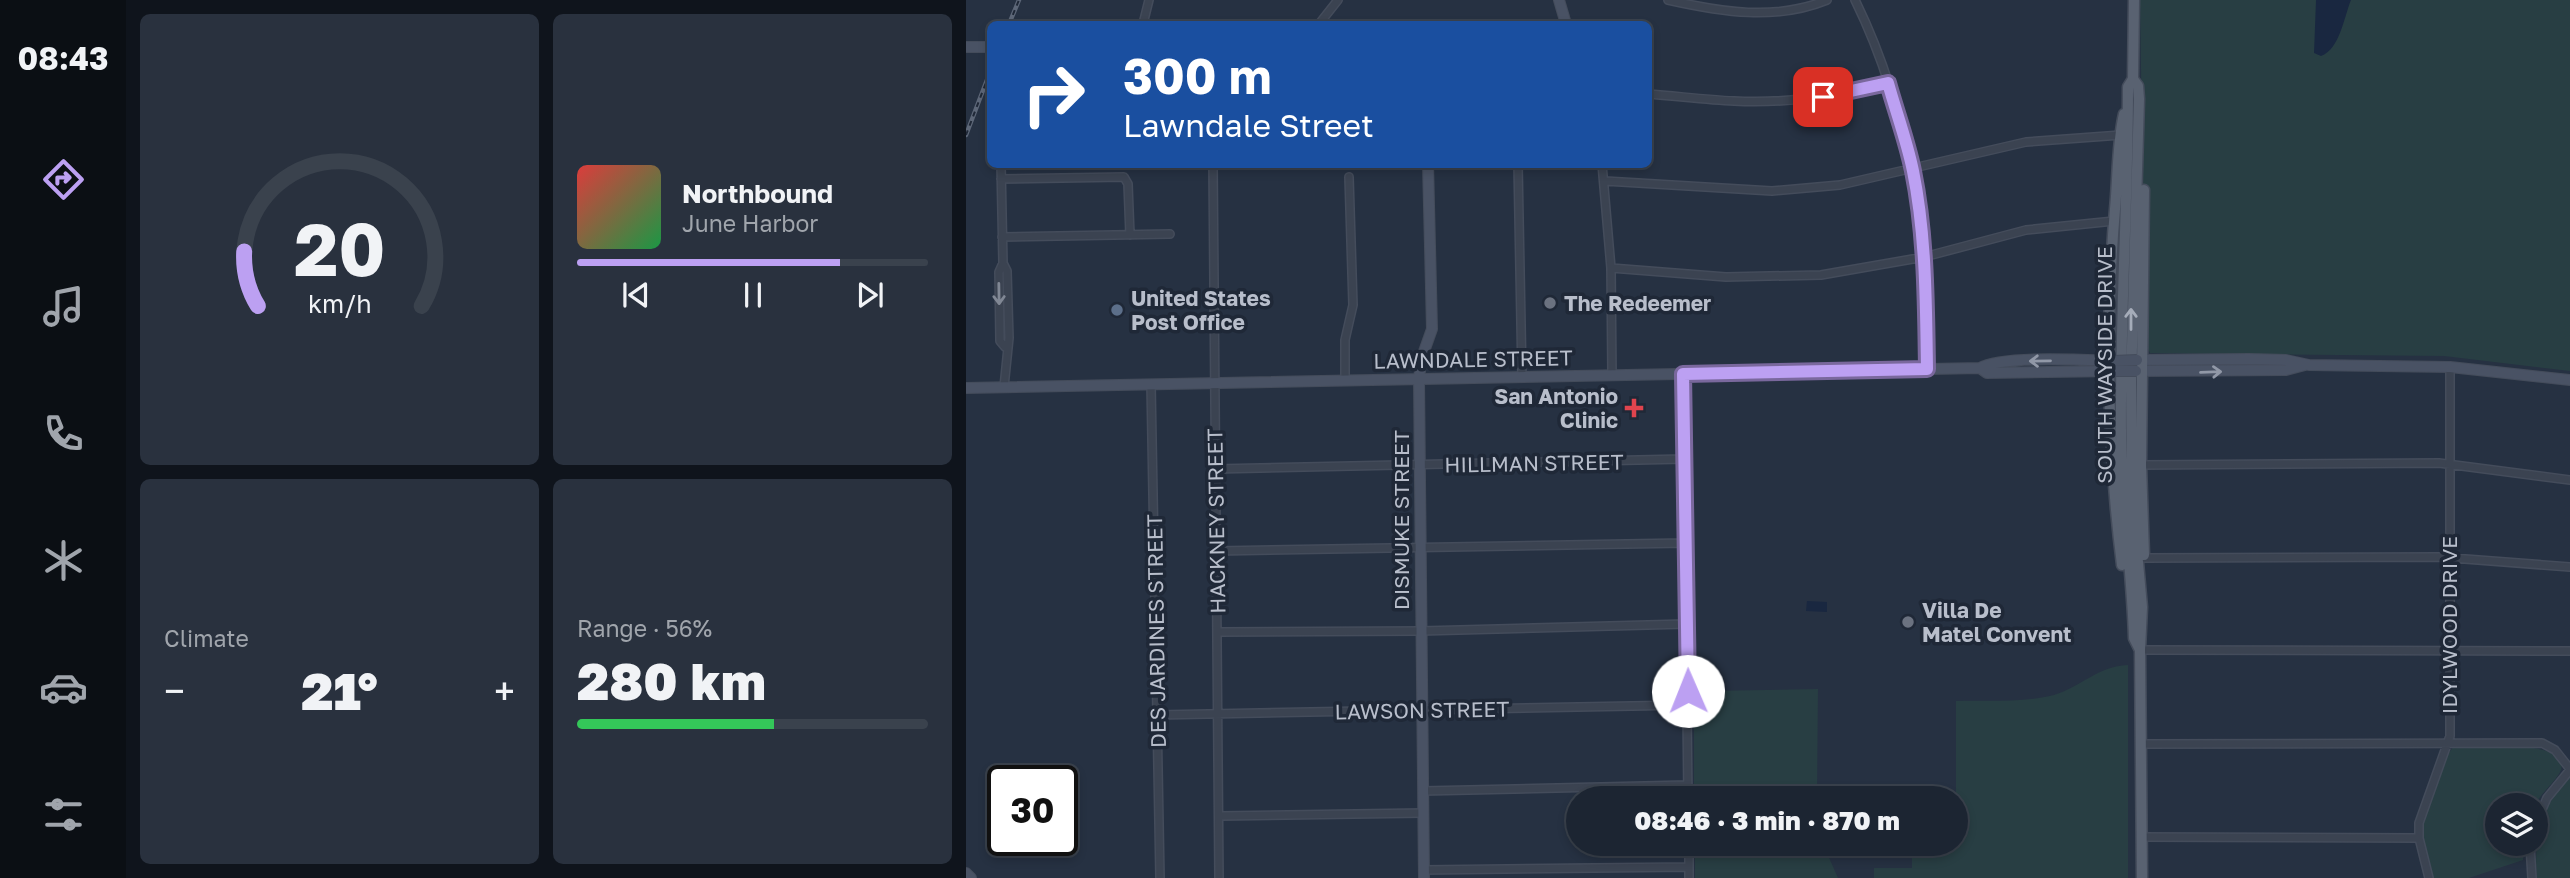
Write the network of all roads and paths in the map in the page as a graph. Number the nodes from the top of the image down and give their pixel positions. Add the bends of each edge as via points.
1 (1149, 0) edge
2 (1338, 0) edge
3 (1559, 0) edge
4 (1668, 0) edge
5 (1827, 0) edge
6 (1855, 0) edge
7 (2134, 0) edge
8 (1144, 21) edge
9 (1321, 21) edge
10 (1565, 21) edge
11 (966, 47) edge
12 (987, 47) edge
13 (1888, 83) junction
14 (1652, 94) edge
15 (2133, 96) junction
16 (2121, 135) junction
17 (1001, 168) edge
18 (1213, 168) edge
19 (1428, 168) edge
20 (1518, 168) edge
21 (1603, 168) edge
22 (1912, 169) junction
23 (1349, 177) dead end
24 (1001, 179) junction
25 (1605, 181) junction
26 (2114, 221) junction
27 (1170, 234) dead end
28 (1130, 235) junction
29 (1002, 237) junction
30 (1924, 257) junction
31 (1611, 268) junction
32 (2249, 359) junction
33 (2309, 365) junction
34 (2111, 366) junction
35 (2140, 366) junction
36 (2449, 367) junction
37 (1927, 369) junction
38 (2249, 370) junction
39 (1683, 374) junction
40 (1612, 375) junction
41 (1522, 377) junction
42 (1419, 380) junction
43 (2570, 380) edge
44 (1345, 381) junction
45 (1214, 383) junction
46 (1151, 384) junction
47 (1004, 387) junction
48 (966, 388) edge
49 (1684, 459) junction
50 (2448, 464) junction
51 (2141, 465) junction
52 (1421, 466) junction
53 (1215, 469) junction
54 (2570, 480) edge
55 (1685, 543) junction
56 (1422, 548) junction
57 (1217, 551) junction
58 (2449, 557) junction
59 (2144, 558) junction
60 (2570, 567) edge
61 (2138, 607) junction
62 (1686, 624) junction
63 (1421, 631) junction
64 (1218, 632) junction
65 (2140, 650) junction
66 (2449, 650) junction
67 (2570, 651) edge
68 (1686, 705) junction
69 (1423, 710) junction
70 (1218, 713) junction
71 (1157, 715) junction
72 (2141, 744) junction
73 (2447, 744) junction
74 (2570, 770) edge
75 (1688, 785) joint
76 (1423, 791) junction
77 (2548, 796) edge
78 (1423, 813) junction
79 (1220, 816) junction
80 (2141, 837) junction
81 (2419, 838) junction
82 (1689, 856) edge
83 (2531, 856) edge
84 (1689, 867) junction
85 (1610, 868) junction
86 (966, 873) edge
87 (1424, 874) edge
88 (1531, 874) edge
89 (971, 878) edge
90 (1160, 878) edge
91 (1219, 878) edge
92 (1610, 878) edge
93 (1689, 878) edge
94 (2142, 878) edge
95 (2429, 878) edge
96 (2532, 878) edge

1 - 8 street
2 - 9 street
3 - 10 main road
4 - 5 street via 1754,13 1809,7
6 - 13 street
7 - 15 main road, SOUTH WAYSIDE DRIVE via 2133,79 2128,87
11 - 12 main road
13 - 14 street via 1779,101
13 - 22 street
15 - 16 main road
15 - 35 main road via 2144,151
15 - 61 main road, SOUTH WAYSIDE DRIVE via 2121,285 2120,431
16 - 22 street via 2026,142
16 - 26 main road
17 - 24 street
18 - 45 street, HACKNEY STREET
19 - 42 main road, DISMUKE STREET via 1432,329
20 - 41 street
21 - 25 street
22 - 25 street via 1840,185 1772,191
22 - 30 street
23 - 44 street via 1353,305 1345,340
24 - 28 street via 1124,177
24 - 29 street
25 - 31 street
26 - 30 street via 2026,229
26 - 34 main road
27 - 28 street
28 - 29 street
29 - 47 street via 1009,338
30 - 31 street via 1783,277
30 - 37 street
31 - 40 street
32 - 33 main road, LAWNDALE STREET
32 - 35 main road, LAWNDALE STREET
32 - 38 main road
33 - 36 main road, LAWNDALE STREET
33 - 38 main road, LAWNDALE STREET
34 - 35 main road, LAWNDALE STREET, bridge
34 - 37 main road, LAWNDALE STREET via 1988,363 1980,368
34 - 61 main road via 2117,527 2124,580
35 -> 38 main road, LAWNDALE STREET
35 - 51 main road
36 - 43 main road, LAWNDALE STREET
36 - 50 street, IDYLWOOD DRIVE
37 - 39 main road, LAWNDALE STREET
39 - 40 main road, LAWNDALE STREET
39 - 49 street
40 - 41 main road, LAWNDALE STREET
41 - 42 main road, LAWNDALE STREET
42 - 44 main road, LAWNDALE STREET
42 - 52 main road, DISMUKE STREET
44 - 45 main road, LAWNDALE STREET
45 - 46 main road, LAWNDALE STREET
45 - 53 street, HACKNEY STREET
46 - 47 main road, LAWNDALE STREET
46 - 71 street, DES JARDINES STREET
47 - 48 main road, LAWNDALE STREET
49 - 52 street, HILLMAN STREET
49 - 55 street
50 - 51 street
50 - 54 street
50 - 58 street, IDYLWOOD DRIVE
51 - 59 main road
52 - 53 street, HILLMAN STREET
52 - 56 main road, DISMUKE STREET
53 - 57 street, HACKNEY STREET
55 - 56 street
55 - 62 street
56 - 57 street
56 - 63 main road, DISMUKE STREET
57 - 64 street, HACKNEY STREET
58 - 59 street
58 - 60 street
58 - 66 street, IDYLWOOD DRIVE
59 - 61 main road
61 - 65 main road, SOUTH WAYSIDE DRIVE
62 - 63 street
62 - 68 street
63 - 64 street
63 - 69 main road, DISMUKE STREET
64 - 70 street, HACKNEY STREET
65 - 66 street
65 - 72 main road, SOUTH WAYSIDE DRIVE
66 - 67 street
66 - 73 street, IDYLWOOD DRIVE
68 - 69 street, LAWSON STREET
68 - 75 street
69 - 70 street, LAWSON STREET
69 - 76 main road, DISMUKE STREET
70 - 71 street, LAWSON STREET
70 - 79 street, HACKNEY STREET
71 - 90 street, DES JARDINES STREET
72 - 73 street
72 - 80 main road, SOUTH WAYSIDE DRIVE
73 - 74 street via 2542,743 2555,750
73 - 81 street, IDYLWOOD DRIVE via 2419,823
74 - 77 street
75 - 76 street
76 - 78 main road, DISMUKE STREET
78 - 79 street
78 - 87 main road, DISMUKE STREET
79 - 91 street, HACKNEY STREET
80 - 81 street
80 - 94 main road, SOUTH WAYSIDE DRIVE
81 - 95 street, IDYLWOOD DRIVE
82 - 84 street
83 - 96 street
84 - 85 street
84 - 93 street
85 - 88 street
85 - 92 street
86 - 89 main road
87 - 88 street

